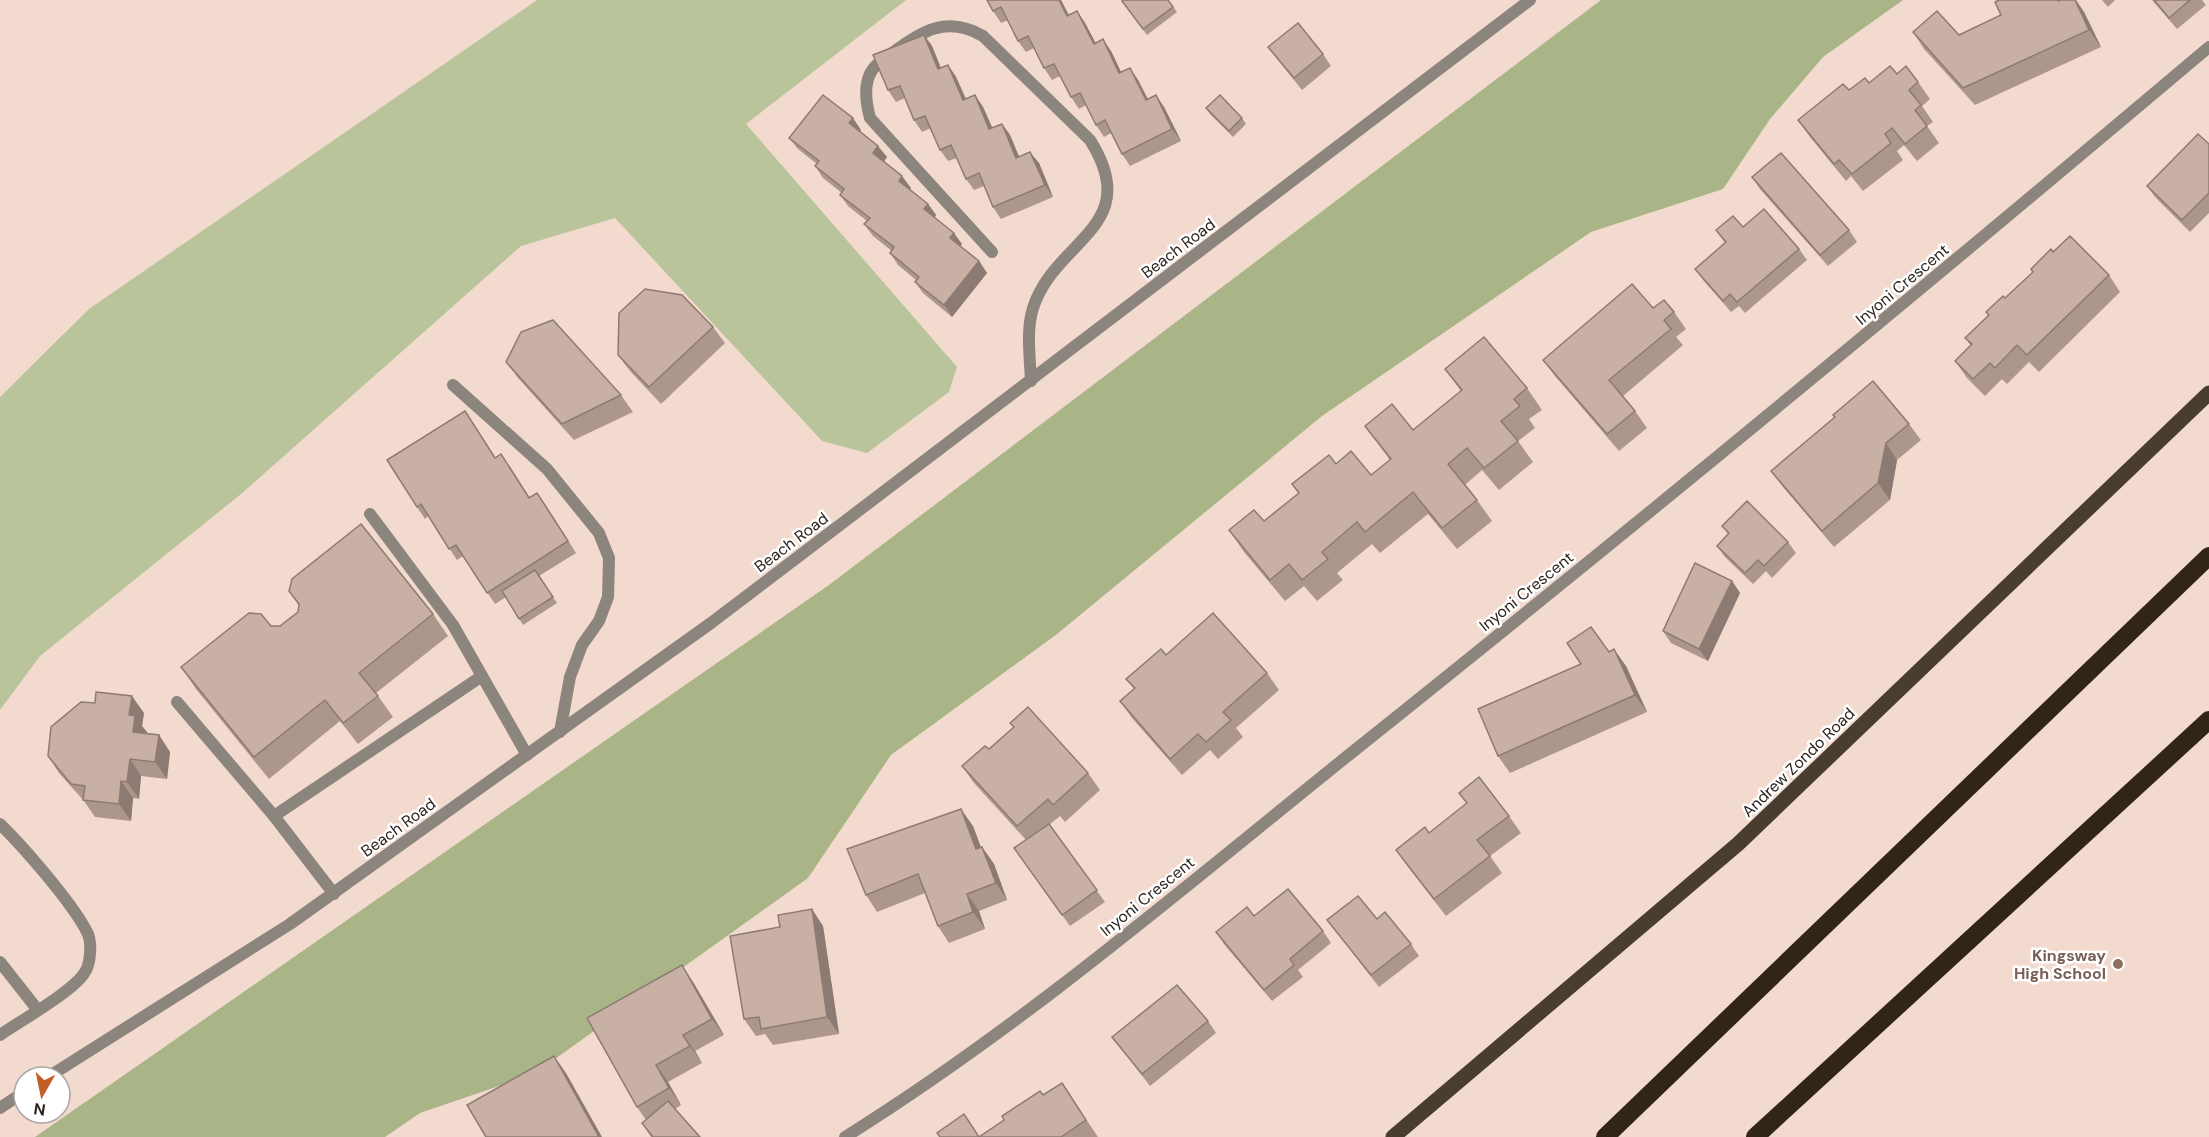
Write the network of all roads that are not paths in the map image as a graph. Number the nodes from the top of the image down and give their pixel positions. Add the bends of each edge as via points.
1 (1530, 0) edge
2 (2209, 47) edge
3 (992, 252) dead end
4 (1031, 381) junction
5 (453, 385) dead end
6 (2209, 393) edge
7 (370, 514) dead end
8 (2209, 556) edge
9 (482, 676) junction
10 (177, 702) dead end
11 (2209, 720) edge
12 (560, 732) junction
13 (527, 755) junction
14 (274, 816) junction
15 (0, 824) edge
16 (334, 894) junction
17 (0, 962) edge
18 (37, 1009) junction
19 (0, 1035) edge
20 (67, 1065) edge
21 (845, 1137) edge
22 (1393, 1137) edge
23 (1605, 1137) edge
24 (1755, 1137) edge

1 - 4 street, Beach Road
2 - 21 street, Inyoni Crescent via 1873,331 1062,985 907,1099
3 - 4 street via 870,118 865,101 872,69 916,34 950,25 967,26 983,36 1090,140 1109,179 1108,200 1091,232 1045,285 1033,307
4 - 12 street, Beach Road
5 - 12 street via 547,469 599,533 609,558 608,597 570,677
6 - 22 main road, Andrew Zondo Road via 1738,844
7 - 9 street via 433,596
8 - 23 highway
9 - 13 street
9 - 14 street
10 - 14 street
11 - 24 highway
12 - 13 street, Beach Road
13 - 16 street, Beach Road
14 - 16 street
15 - 18 street via 88,933 90,954 86,971 76,983
16 - 20 street, Beach Road
17 - 18 street
18 - 19 street

